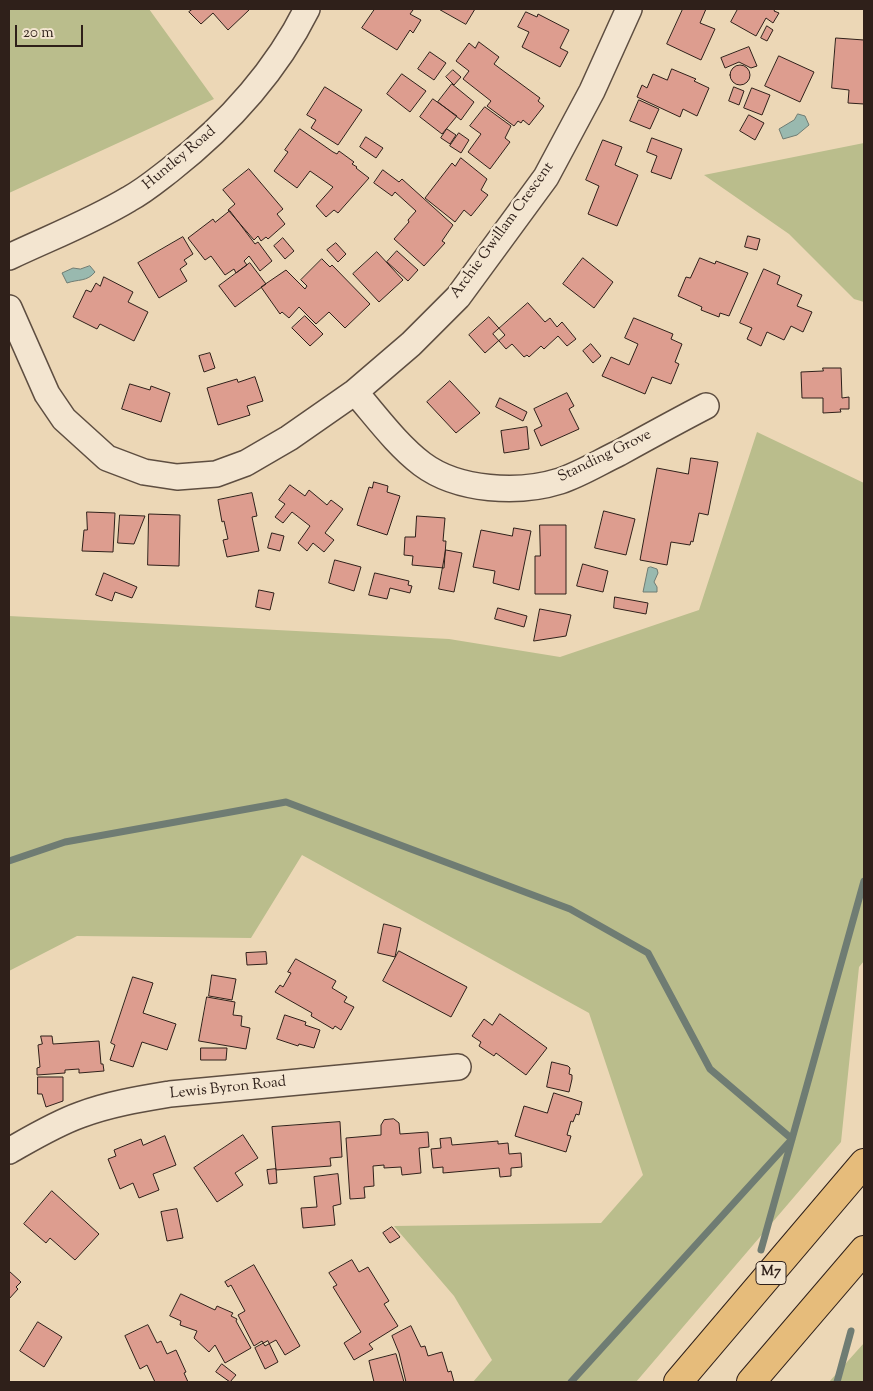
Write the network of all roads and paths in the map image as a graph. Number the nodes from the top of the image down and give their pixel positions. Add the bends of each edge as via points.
1 (307, 9) edge
2 (630, 9) edge
3 (9, 256) edge
4 (9, 308) edge
5 (354, 392) junction
6 (706, 406) dead end
7 (458, 1067) dead end
8 (9, 1152) edge
9 (864, 1163) edge
10 (864, 1250) edge
11 (678, 1382) edge
12 (751, 1382) edge

1 - 3 street, Huntley Road via 256,88 191,153 131,198 97,217
2 - 5 street, Archie Gwillam Crescent via 592,91 546,177 458,298 418,338
4 - 5 street, Archie Gwillam Crescent via 47,394 64,419 107,458 144,472 177,477 216,474 246,464
5 - 6 street, Standing Grove via 401,446 423,465 445,477 476,486 506,488 531,487 561,480
7 - 8 street, Lewis Byron Road via 170,1094 128,1101 43,1131
9 - 11 highway, M7
10 - 12 highway

